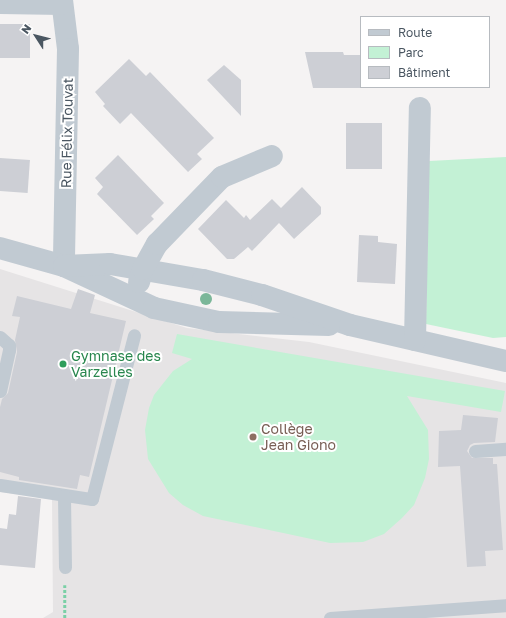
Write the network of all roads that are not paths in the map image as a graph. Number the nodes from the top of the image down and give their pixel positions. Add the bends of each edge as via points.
1 (62, 2) edge
2 (0, 3) edge
3 (420, 108) dead end
4 (272, 156) dead end
5 (0, 248) edge
6 (64, 266) junction
7 (143, 269) junction
8 (262, 295) junction
9 (145, 305) junction
10 (255, 323) junction
11 (350, 325) junction
12 (134, 335) dead end
13 (0, 337) edge
14 (415, 340) junction
15 (506, 361) edge
16 (0, 391) edge
17 (506, 449) edge
18 (476, 451) dead end
19 (0, 485) edge
20 (64, 496) junction
21 (64, 567) road end
22 (506, 605) edge
23 (405, 615) edge
24 (330, 618) edge

1 - 2 street
1 - 6 street, Rue Félix Touvat via 68,49
3 - 14 street
4 - 7 street via 222,176 162,237
5 - 6 street
6 - 7 street via 110,264
6 - 9 street
7 - 8 street via 203,280
7 - 9 street via 139,283
8 - 10 street via 264,308
8 - 11 street
9 - 10 street via 219,322
10 - 11 street
11 - 14 street
12 - 20 lane via 94,495 89,500
13 - 16 lane via 9,345
14 - 15 street
17 - 18 lane
19 - 20 lane
20 - 21 lane
22 - 23 lane
23 - 24 lane

